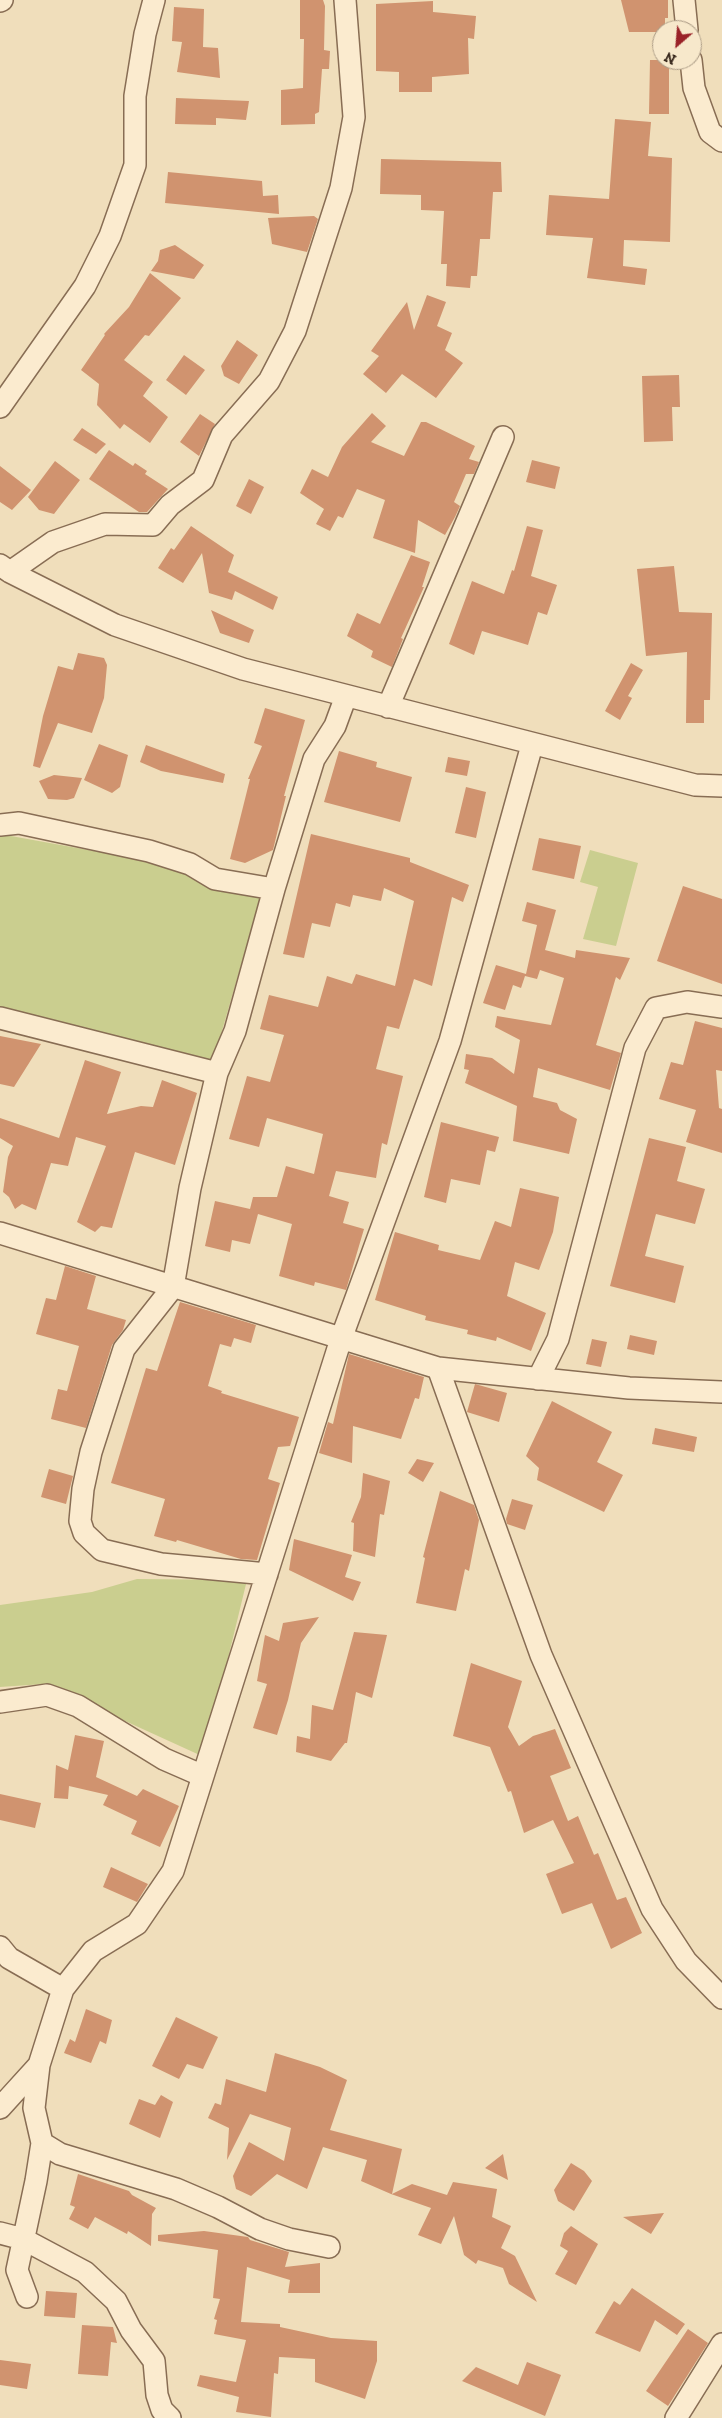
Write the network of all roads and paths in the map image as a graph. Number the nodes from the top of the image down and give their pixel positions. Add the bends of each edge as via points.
1 (154, 0) edge
2 (345, 0) edge
3 (684, 0) edge
4 (686, 20) edge
5 (692, 70) edge
6 (722, 141) edge
7 (0, 407) edge
8 (503, 438) dead end
9 (5, 569) edge
10 (346, 696) junction
11 (388, 707) junction
12 (532, 745) junction
13 (722, 786) edge
14 (0, 825) edge
15 (274, 890) junction
16 (722, 1007) edge
17 (0, 1018) edge
18 (217, 1073) junction
19 (0, 1233) edge
20 (173, 1287) junction
21 (341, 1339) junction
22 (438, 1368) junction
23 (538, 1379) junction
24 (722, 1392) edge
25 (267, 1574) junction
26 (0, 1702) edge
27 (203, 1776) junction
28 (0, 1947) edge
29 (63, 1989) junction
30 (722, 1998) edge
31 (39, 2065) junction
32 (0, 2108) edge
33 (42, 2142) junction
34 (0, 2233) edge
35 (23, 2239) junction
36 (329, 2247) dead end
37 (27, 2297) dead end
38 (722, 2344) edge
39 (679, 2417) edge
40 (170, 2418) edge

1 - 7 street via 135,96 135,165 110,236 84,286
2 - 9 street via 354,117 341,188 295,331 269,381 222,435 203,480 170,504 153,524 105,524 53,542
3 - 4 street
5 - 6 street via 694,88 710,132
8 - 11 street
9 - 10 street via 115,625 243,669
10 - 11 street
10 - 15 street via 335,726 314,759
11 - 12 street
12 - 13 street via 695,785
12 - 21 street via 450,1041
14 - 15 street via 19,823 149,851 190,864 215,879
15 - 18 street via 235,1031
16 - 23 street via 687,1002 656,1008 635,1048 558,1339
17 - 18 street
18 - 20 street via 190,1188
19 - 20 street
20 - 21 street
20 - 25 street via 124,1349 91,1452 80,1521 84,1533 102,1550 161,1564
21 - 22 street
21 - 25 street
22 - 23 street
22 - 30 street via 541,1654 652,1908 686,1961
23 - 24 street via 629,1388
25 - 27 street
26 - 27 street via 47,1695 78,1706 164,1760
27 - 29 street via 173,1871 137,1924 93,1951
28 - 29 street via 9,1958
29 - 31 street
31 - 32 street
31 - 33 street via 34,2108
33 - 35 street
33 - 36 street via 60,2154 176,2189 260,2229
34 - 35 street
35 - 37 street via 17,2270
35 - 40 street via 85,2272 116,2301 131,2330 154,2361 157,2395 162,2410
38 - 39 street

